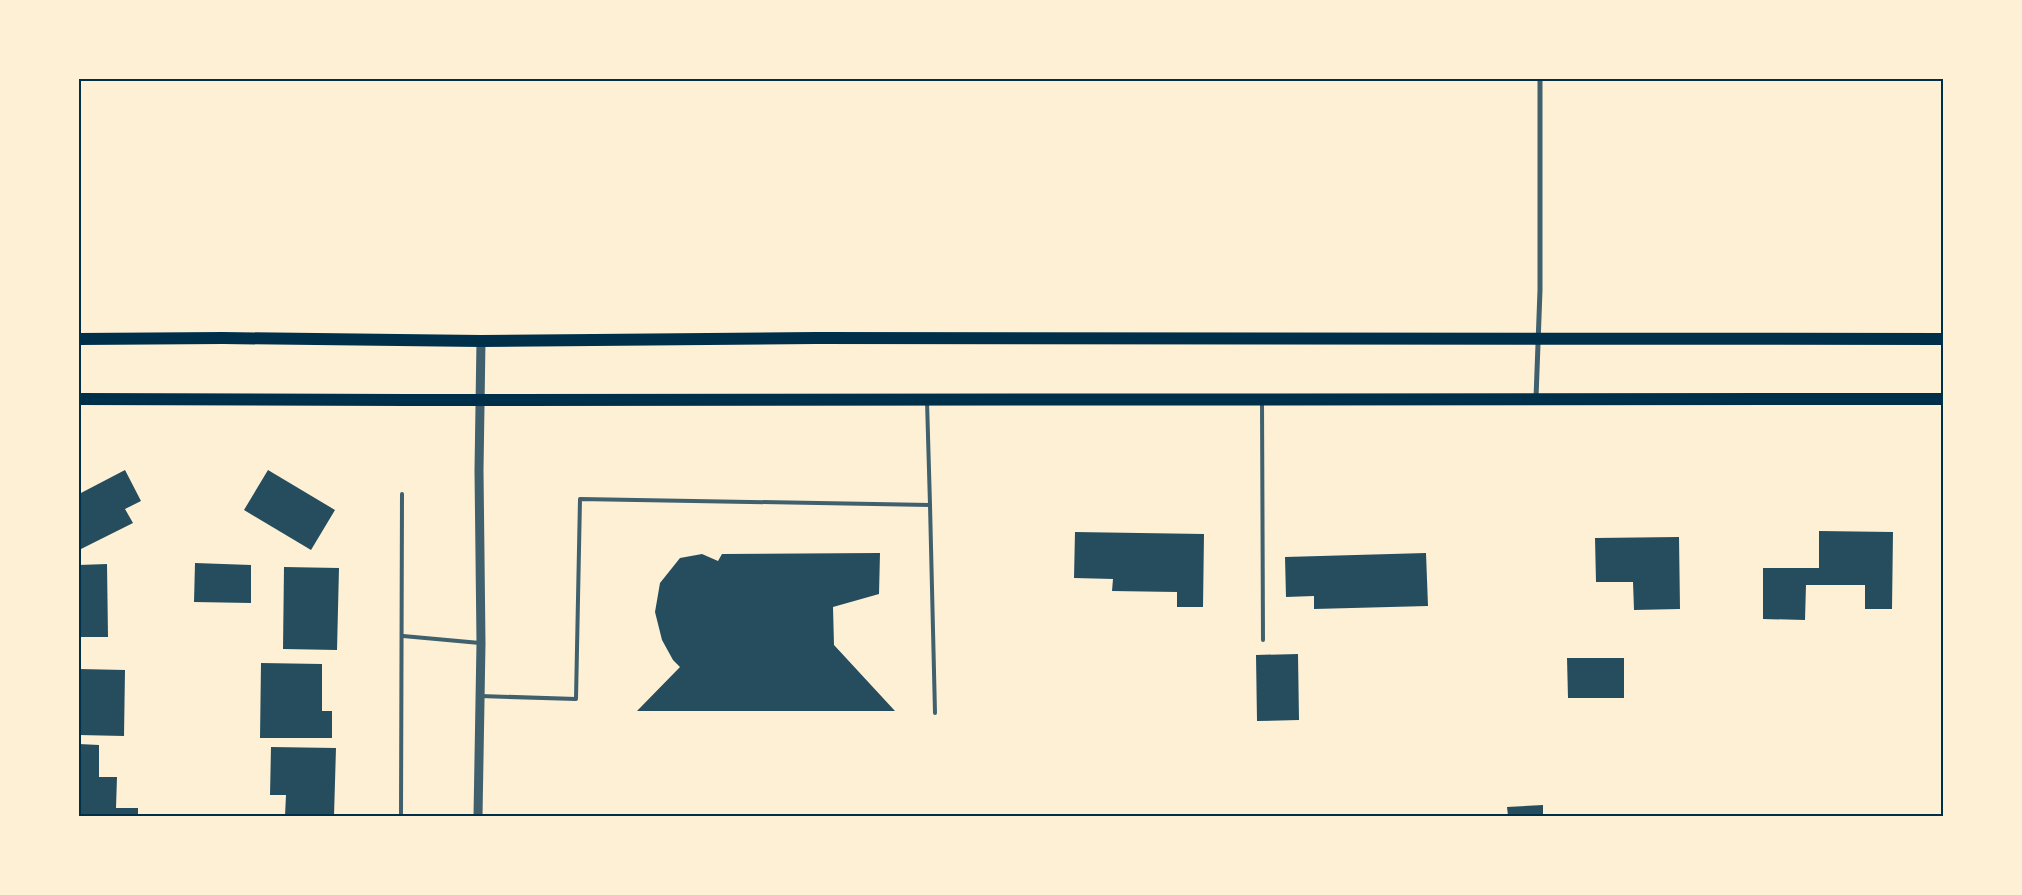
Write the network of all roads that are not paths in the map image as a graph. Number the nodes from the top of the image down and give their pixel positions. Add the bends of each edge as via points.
1 (1540, 79) edge
2 (79, 339) edge
3 (1538, 339) junction
4 (1943, 339) edge
5 (481, 341) junction
6 (79, 399) edge
7 (927, 399) junction
8 (1262, 399) junction
9 (1536, 399) junction
10 (1943, 399) edge
11 (481, 400) junction
12 (402, 494) dead end
13 (930, 504) junction
14 (403, 636) junction
15 (1263, 640) dead end
16 (481, 643) junction
17 (480, 696) junction
18 (935, 713) dead end
19 (401, 816) edge
20 (478, 816) edge

1 - 3 street
2 - 5 main road
3 - 4 main road
3 - 5 main road
3 - 9 street
5 - 11 street
6 - 11 main road
7 - 8 main road
7 - 11 main road
7 - 13 lane
8 - 9 main road
8 - 15 lane
9 - 10 main road
11 - 16 street
12 - 14 lane
13 - 17 lane via 580,499 576,699
13 - 18 lane
14 - 16 lane
14 - 19 lane
16 - 17 street
17 - 20 street

